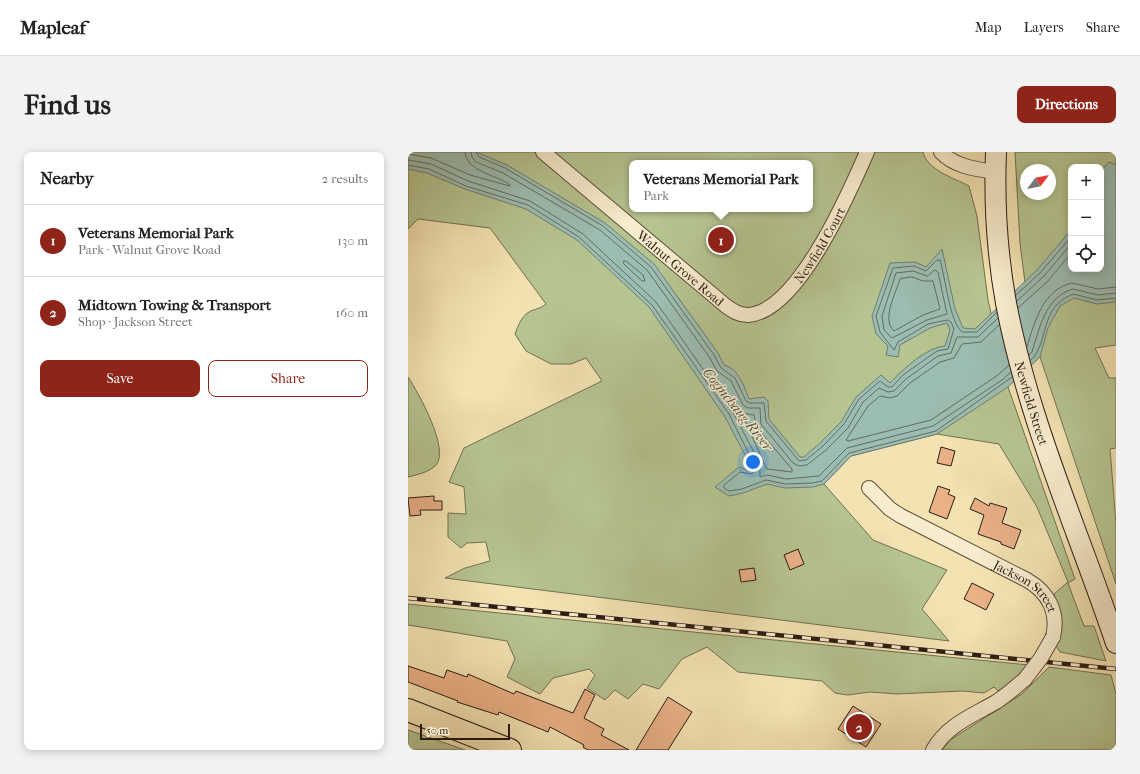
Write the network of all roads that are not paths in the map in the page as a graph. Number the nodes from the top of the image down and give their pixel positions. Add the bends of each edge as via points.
1 (543, 152) edge
2 (867, 152) edge
3 (941, 152) edge
4 (996, 152) edge
5 (995, 172) junction
6 (748, 315) joint
7 (869, 488) dead end
8 (1113, 635) edge
9 (408, 710) edge
10 (510, 750) edge
11 (933, 750) edge

1 - 6 street, Walnut Grove Road via 726,306 737,313
2 - 6 street, Newfield Court via 838,213 798,279 774,304 763,311
3 - 5 street via 967,168
4 - 5 main road, Newfield Street
5 - 8 main road, Newfield Street via 999,252 1006,302 1028,392
7 - 11 street, Jackson Street, bridge via 901,516 1040,588 1053,610 1053,636 1042,658 1025,679 997,701 950,728
9 - 10 highway

